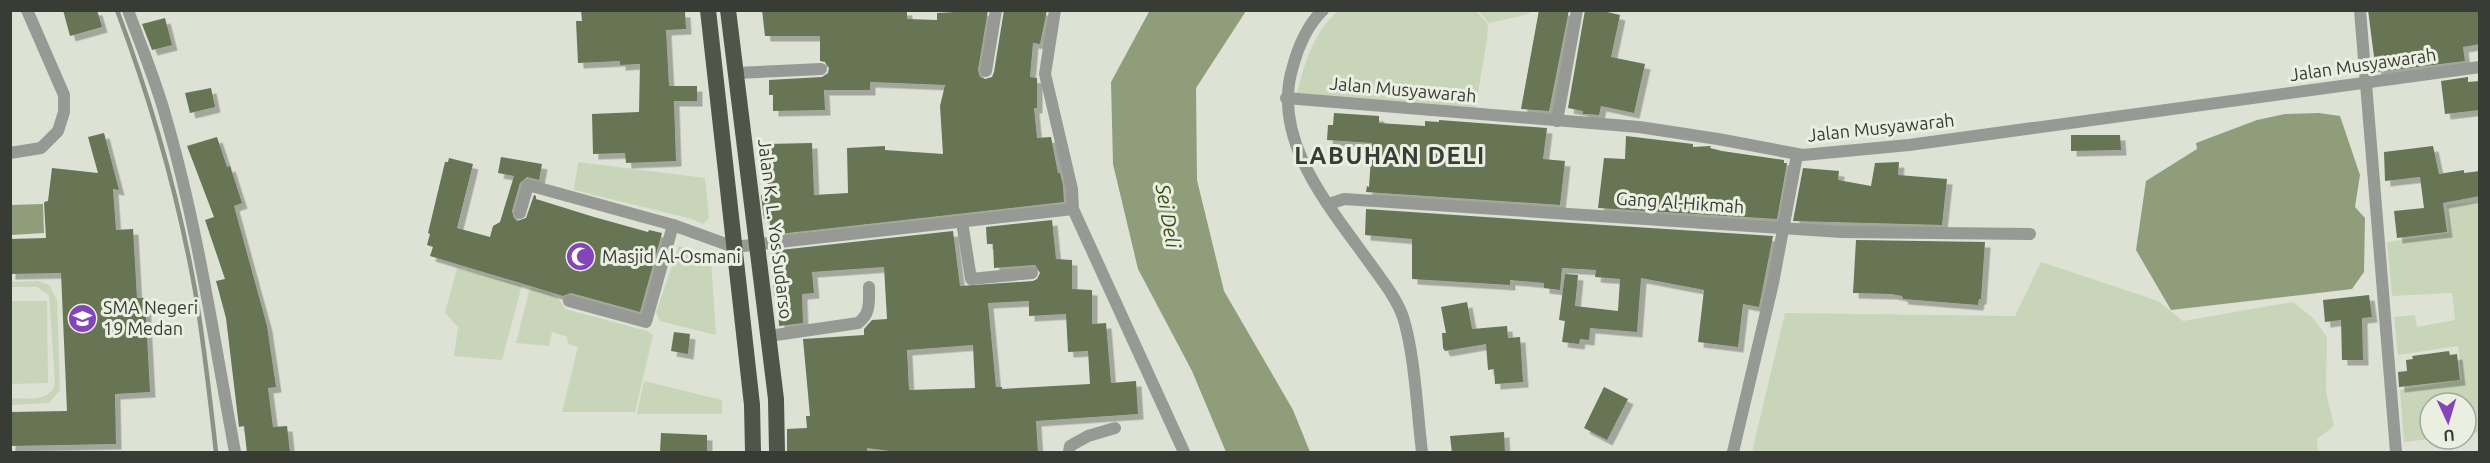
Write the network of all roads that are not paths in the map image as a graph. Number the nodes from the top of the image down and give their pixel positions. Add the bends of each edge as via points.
1 (27, 10) edge
2 (128, 10) edge
3 (708, 10) edge
4 (728, 10) edge
5 (996, 10) edge
6 (1055, 10) edge
7 (1323, 10) edge
8 (1577, 10) edge
9 (2360, 10) edge
10 (2480, 67) edge
11 (821, 69) dead end
12 (986, 71) dead end
13 (736, 73) junction
14 (2366, 82) junction
15 (1286, 98) junction
16 (1557, 121) junction
17 (10, 153) edge
18 (1797, 155) junction
19 (1329, 204) junction
20 (1072, 208) junction
21 (520, 213) dead end
22 (962, 222) junction
23 (673, 225) junction
24 (1782, 228) junction
25 (2030, 234) dead end
26 (757, 244) junction
27 (734, 247) junction
28 (1032, 273) dead end
29 (869, 287) dead end
30 (569, 301) dead end
31 (769, 336) junction
32 (1115, 428) dead end
33 (235, 453) edge
34 (753, 453) edge
35 (777, 453) edge
36 (1068, 453) edge
37 (1184, 453) edge
38 (1422, 453) edge
39 (1733, 453) edge
40 (2396, 453) edge

1 - 17 street via 64,95 64,112 58,131 41,148
2 - 33 street via 160,96 181,174 206,286
3 - 27 highway
4 - 13 highway, Jalan K. L. Yos Sudarso
5 - 12 street
6 - 20 street via 1045,74 1072,189
7 - 15 street via 1296,54
8 - 16 street
9 - 14 street
10 - 14 street, Jalan Musyawarah
11 - 13 street
13 - 26 highway, Jalan K. L. Yos Sudarso
14 - 18 street, Jalan Musyawarah via 1898,146
14 - 40 street
15 - 16 street, Jalan Musyawarah
15 - 19 street via 1290,131
16 - 18 street, Jalan Musyawarah via 1678,133
18 - 24 street
19 - 24 street, Gang Al-Hikmah via 1344,199
19 - 38 street via 1391,292 1403,316
20 - 22 street
20 - 37 street
21 - 23 street via 528,184
22 - 26 street
22 - 28 street via 971,279
23 - 27 street
23 - 30 street via 646,322
24 - 25 street, Gang Al-Hikmah
24 - 39 street
26 - 27 street
26 - 31 highway, Jalan K. L. Yos Sudarso
27 - 34 highway via 752,405
29 - 31 street via 869,310 858,323
31 - 35 highway, Jalan K. L. Yos Sudarso
32 - 36 street via 1088,436 1070,446

